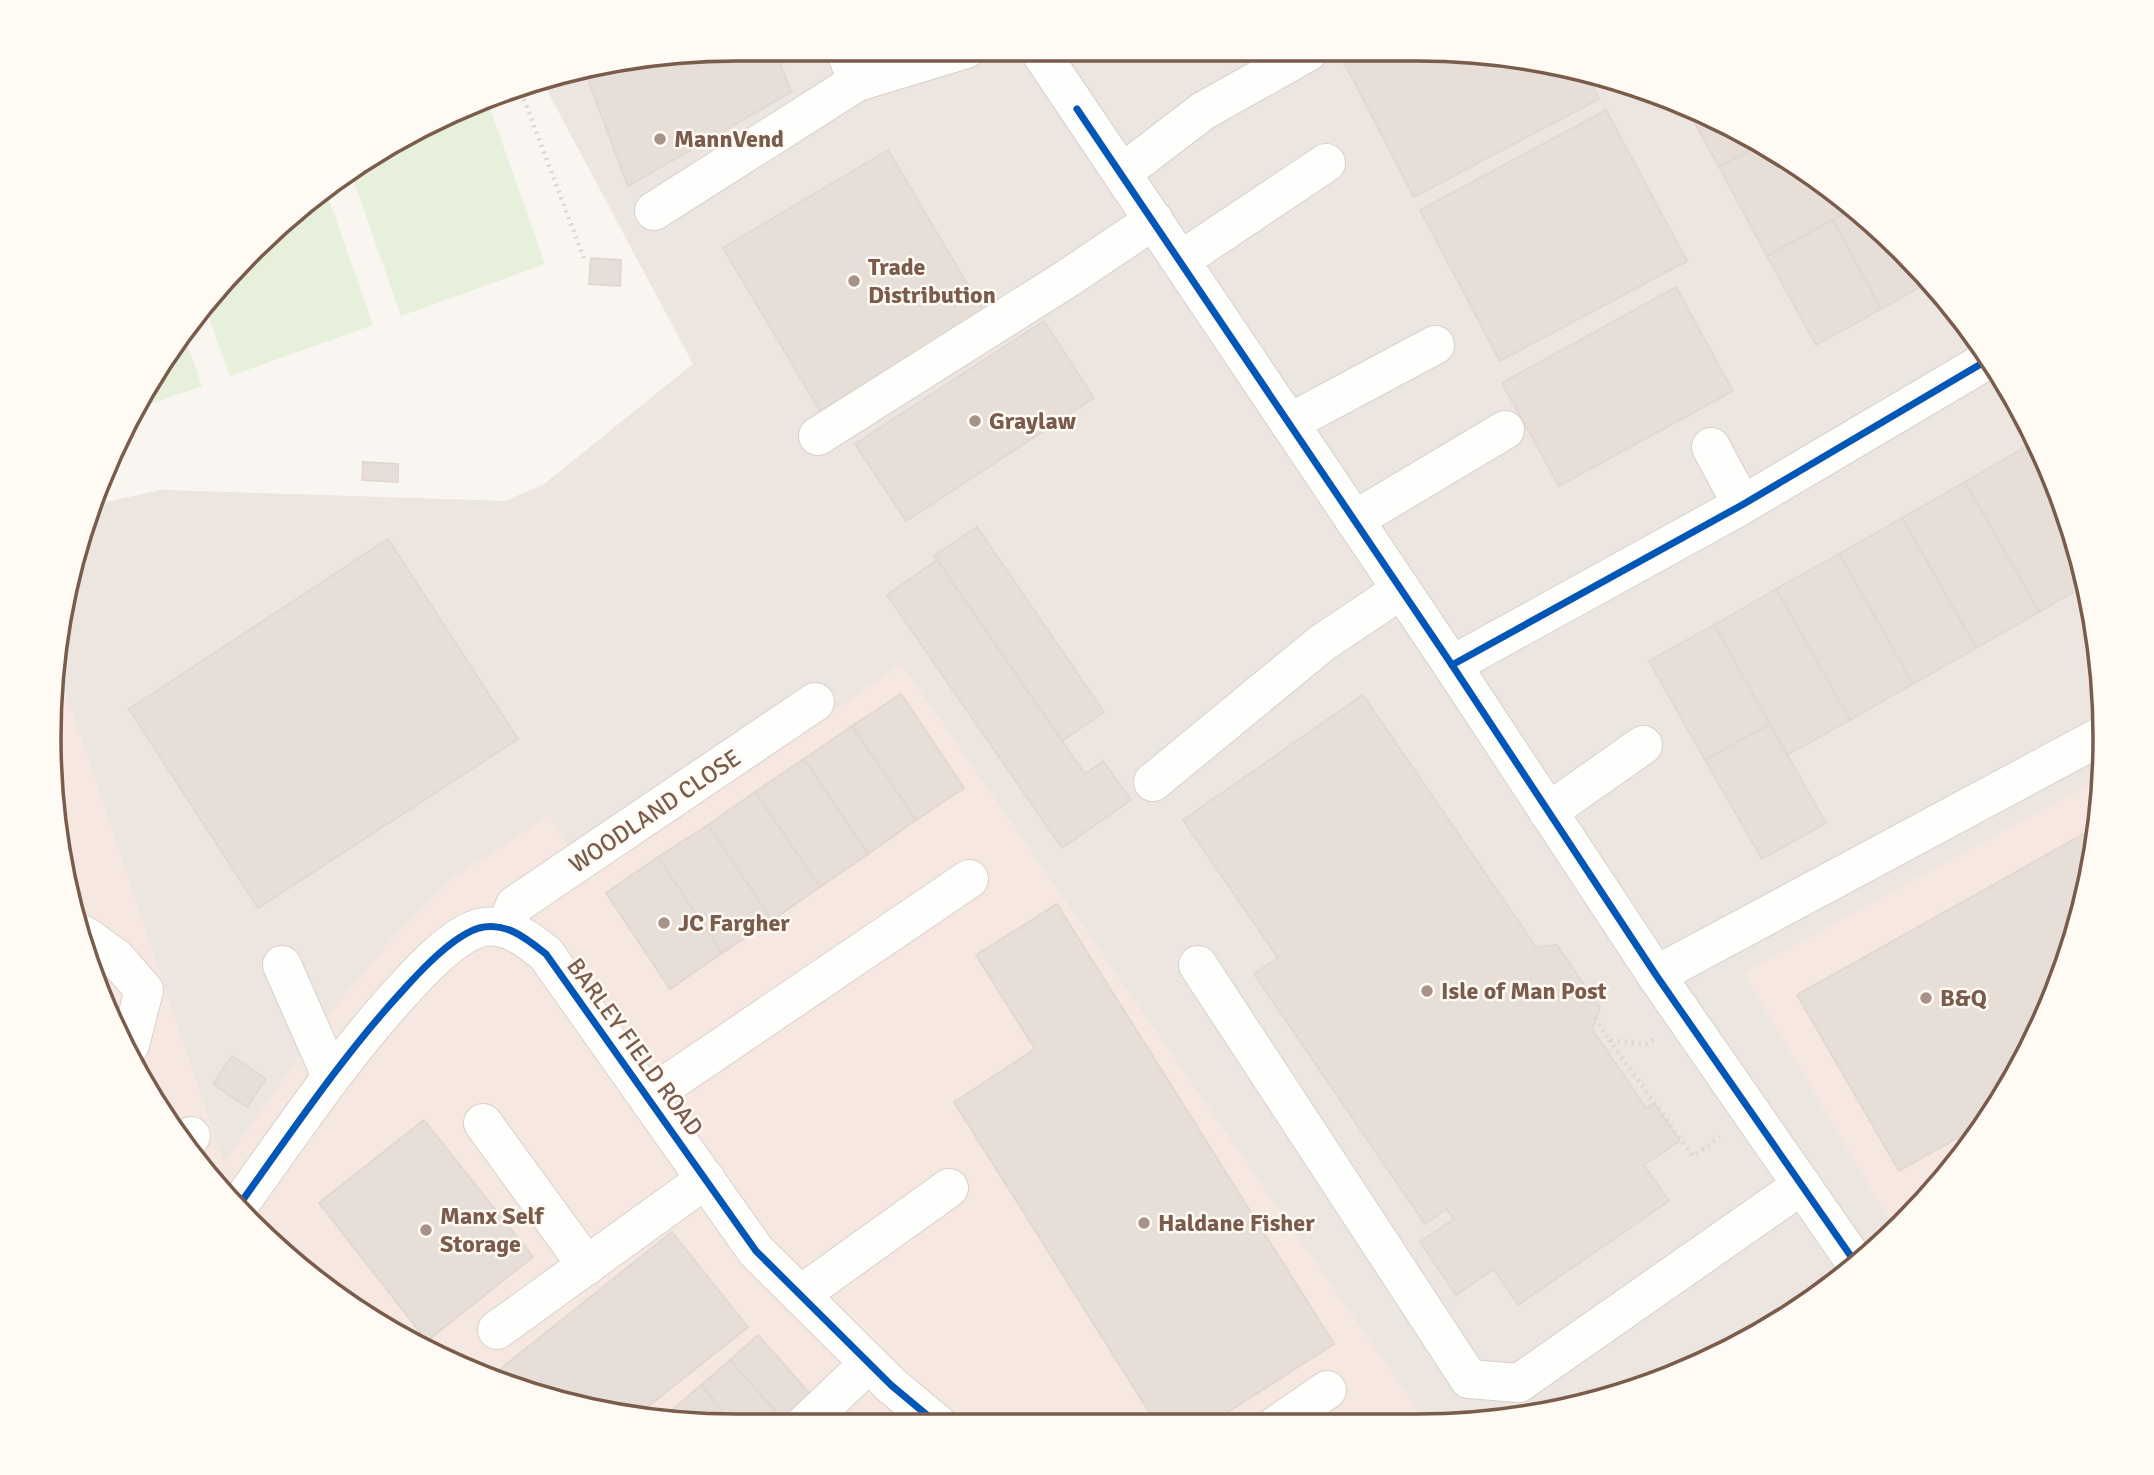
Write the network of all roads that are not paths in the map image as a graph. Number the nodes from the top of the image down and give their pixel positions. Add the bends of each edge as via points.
1 (880, 61) edge
2 (1046, 61) edge
3 (1292, 61) edge
4 (851, 65) edge
5 (1326, 163) dead end
6 (1122, 173) junction
7 (654, 211) dead end
8 (1154, 220) junction
9 (1181, 261) junction
10 (1435, 345) dead end
11 (1980, 364) edge
12 (1289, 422) junction
13 (1505, 430) dead end
14 (818, 436) dead end
15 (1711, 447) dead end
16 (1742, 505) junction
17 (1354, 520) junction
18 (1401, 590) junction
19 (1452, 665) junction
20 (815, 702) dead end
21 (2093, 741) edge
22 (1643, 745) dead end
23 (1153, 782) dead end
24 (1548, 812) junction
25 (969, 878) dead end
26 (505, 928) junction
27 (93, 941) edge
28 (282, 965) dead end
29 (1198, 965) dead end
30 (1656, 975) junction
31 (132, 1038) edge
32 (331, 1076) junction
33 (648, 1097) junction
34 (483, 1123) dead end
35 (706, 1179) junction
36 (1802, 1185) junction
37 (949, 1188) dead end
38 (243, 1199) edge
39 (1850, 1255) edge
40 (587, 1266) junction
41 (800, 1295) junction
42 (497, 1330) dead end
43 (869, 1363) junction
44 (1327, 1390) dead end
45 (816, 1414) edge
46 (926, 1414) edge
47 (1292, 1414) edge

1 - 4 street
2 - 6 street
3 - 6 street via 1203,111
4 - 7 street
5 - 9 street
6 - 8 street
8 - 9 street
8 - 14 street
9 - 12 street
10 - 12 street
11 - 16 street
12 - 17 street
13 - 17 street
15 - 16 street
16 - 19 street
17 - 18 street
18 - 19 street
18 - 23 street via 1322,643
19 - 24 street
20 - 26 street, WOODLAND CLOSE via 515,905
21 - 30 street
22 - 24 street
24 - 30 street
25 - 33 street
26 - 32 street via 480,928 425,965
26 - 33 street, BARLEY FIELD ROAD via 546,954
27 - 31 street via 116,958 144,990
28 - 32 street
29 - 36 street via 1469,1379 1519,1383
30 - 36 street
32 - 38 street
33 - 35 street, BARLEY FIELD ROAD
34 - 40 street
35 - 40 street
35 - 41 street, BARLEY FIELD ROAD via 756,1251
36 - 39 street
37 - 41 street
40 - 42 street
41 - 43 street, BARLEY FIELD ROAD
43 - 45 street
43 - 46 street, BARLEY FIELD ROAD
44 - 47 street

